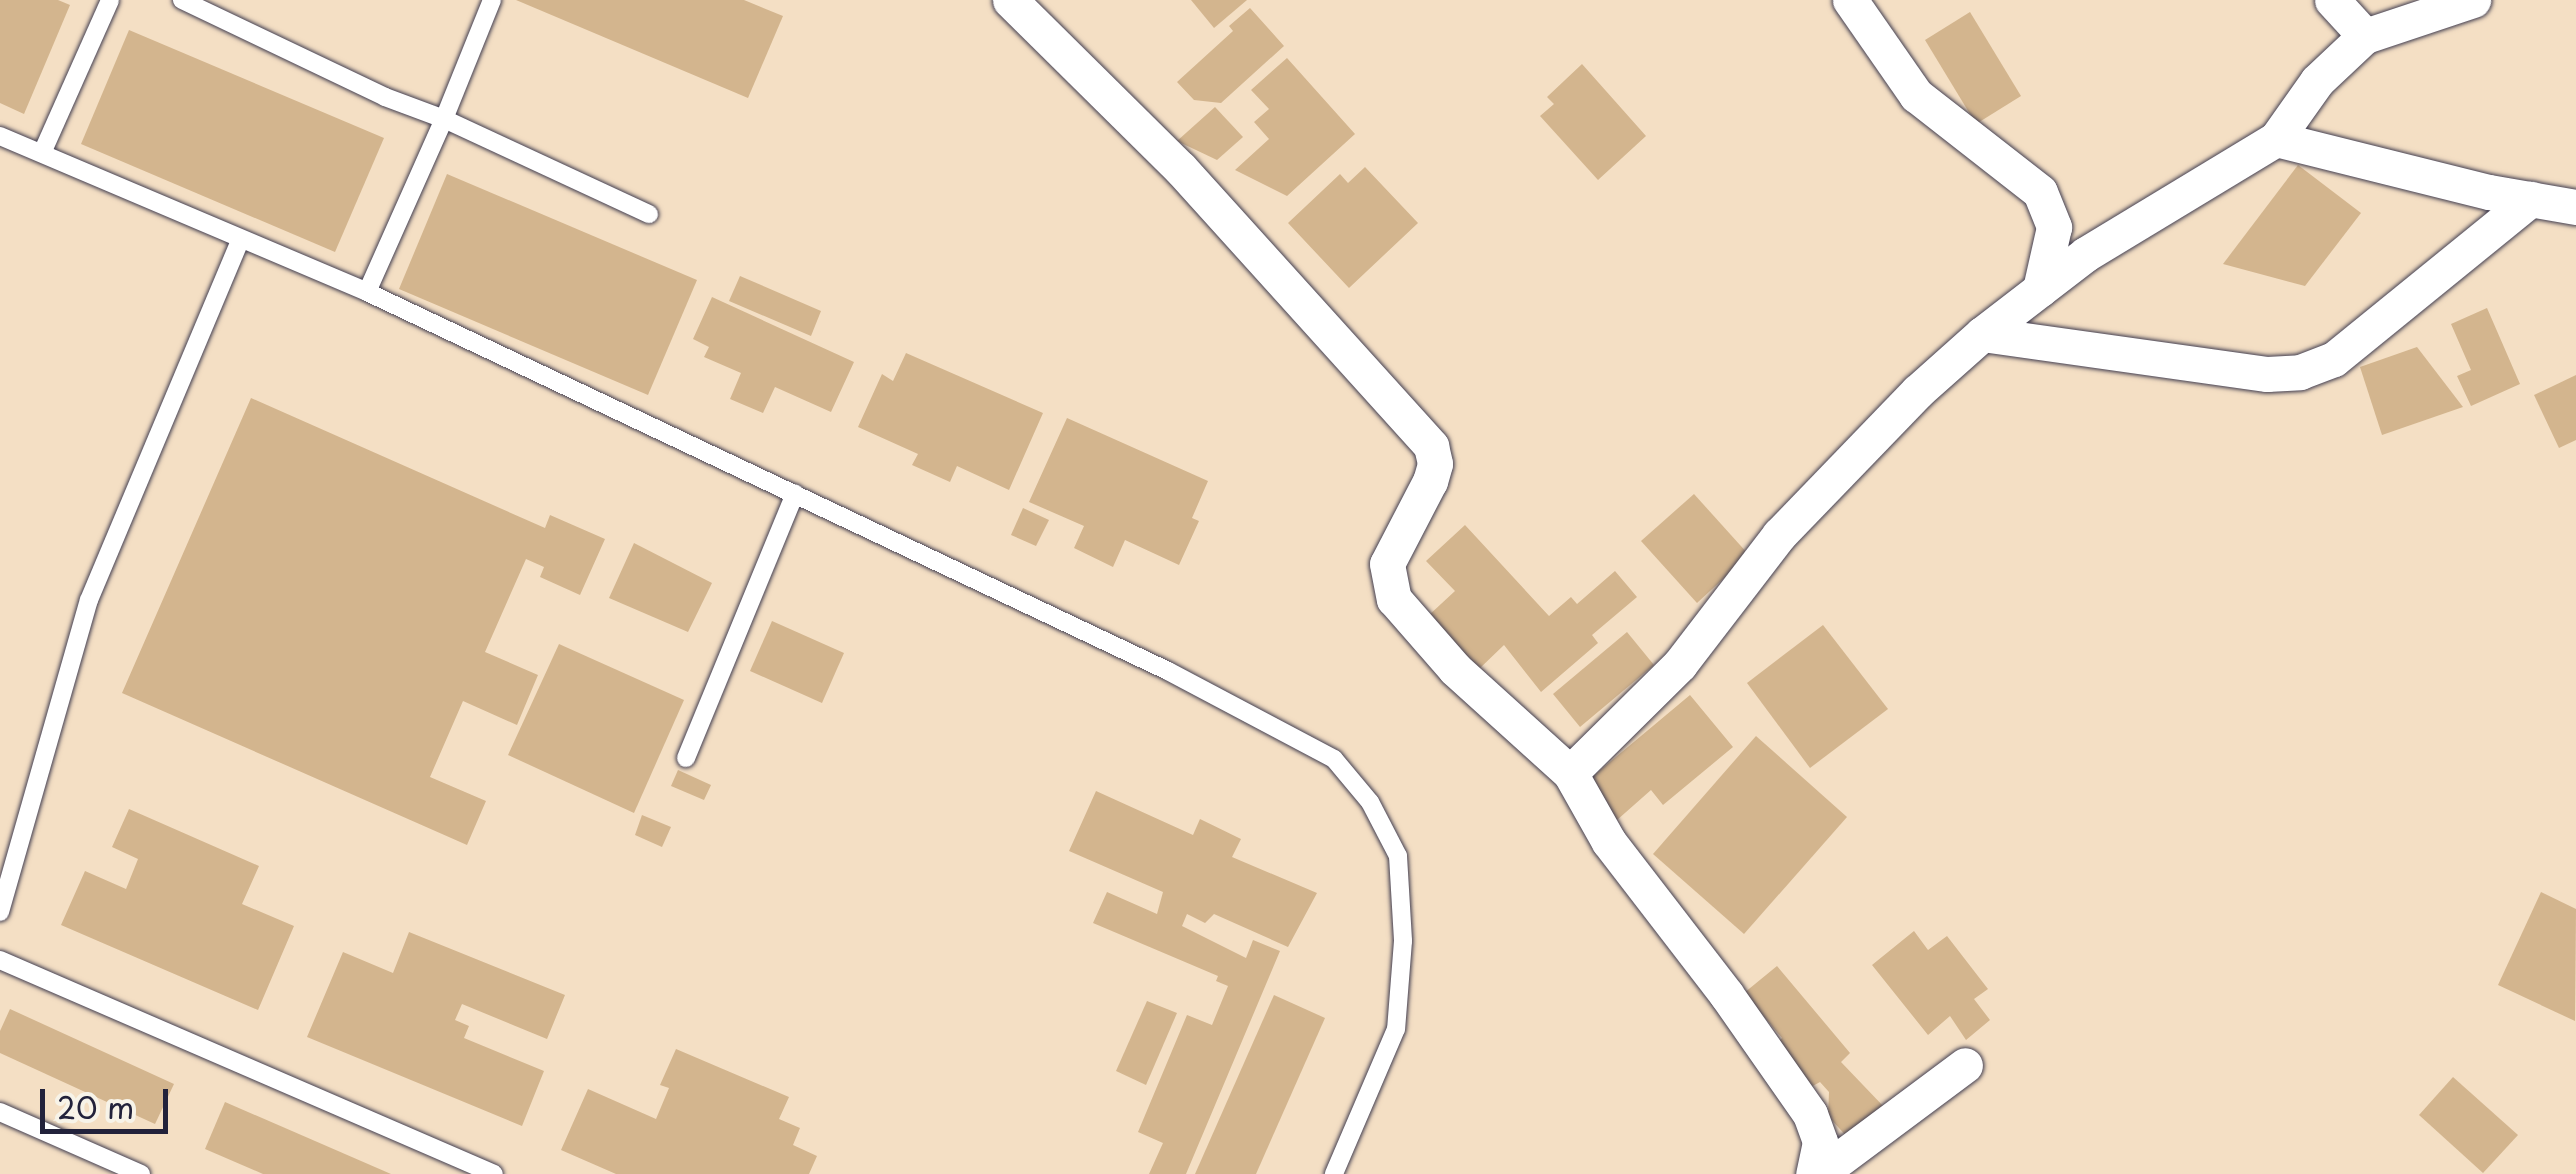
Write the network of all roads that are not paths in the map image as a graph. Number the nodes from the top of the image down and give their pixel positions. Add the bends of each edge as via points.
1 (110, 0) edge
2 (182, 0) edge
3 (492, 0) edge
4 (1010, 0) edge
5 (1850, 0) edge
6 (2332, 0) edge
7 (2472, 0) edge
8 (2365, 36) junction
9 (444, 119) junction
10 (0, 136) edge
11 (2276, 138) junction
12 (42, 153) junction
13 (2530, 199) junction
14 (2576, 208) edge
15 (649, 214) dead end
16 (240, 242) junction
17 (2040, 290) junction
18 (367, 292) junction
19 (1982, 334) junction
20 (794, 494) junction
21 (686, 758) dead end
22 (1570, 773) junction
23 (0, 912) edge
24 (0, 960) edge
25 (1964, 1065) dead end
26 (0, 1112) edge
27 (142, 1174) edge
28 (494, 1174) edge
29 (1334, 1174) edge
30 (1816, 1174) edge

1 - 12 lane
2 - 9 lane
3 - 9 lane
4 - 22 street via 1180,168 1430,446 1430,481 1387,564 1394,599 1455,669
5 - 17 street via 1916,94 2040,192 2054,227
6 - 8 street
7 - 8 street
8 - 11 street via 2317,81
9 - 15 lane
9 - 18 lane
10 - 12 lane
11 - 13 street
11 - 17 street via 2086,254
12 - 16 lane
13 - 14 street
13 - 19 street via 2334,359 2300,372 2267,374
16 - 18 lane
16 - 23 lane via 89,600
17 - 19 street
18 - 20 lane
19 - 22 street via 1779,535 1680,664
20 - 21 lane
20 - 29 lane via 1334,759 1370,802 1398,856 1403,940 1396,1029
22 - 30 street via 1608,842 1810,1114 1820,1142
24 - 28 lane
25 - 30 street
26 - 27 lane

